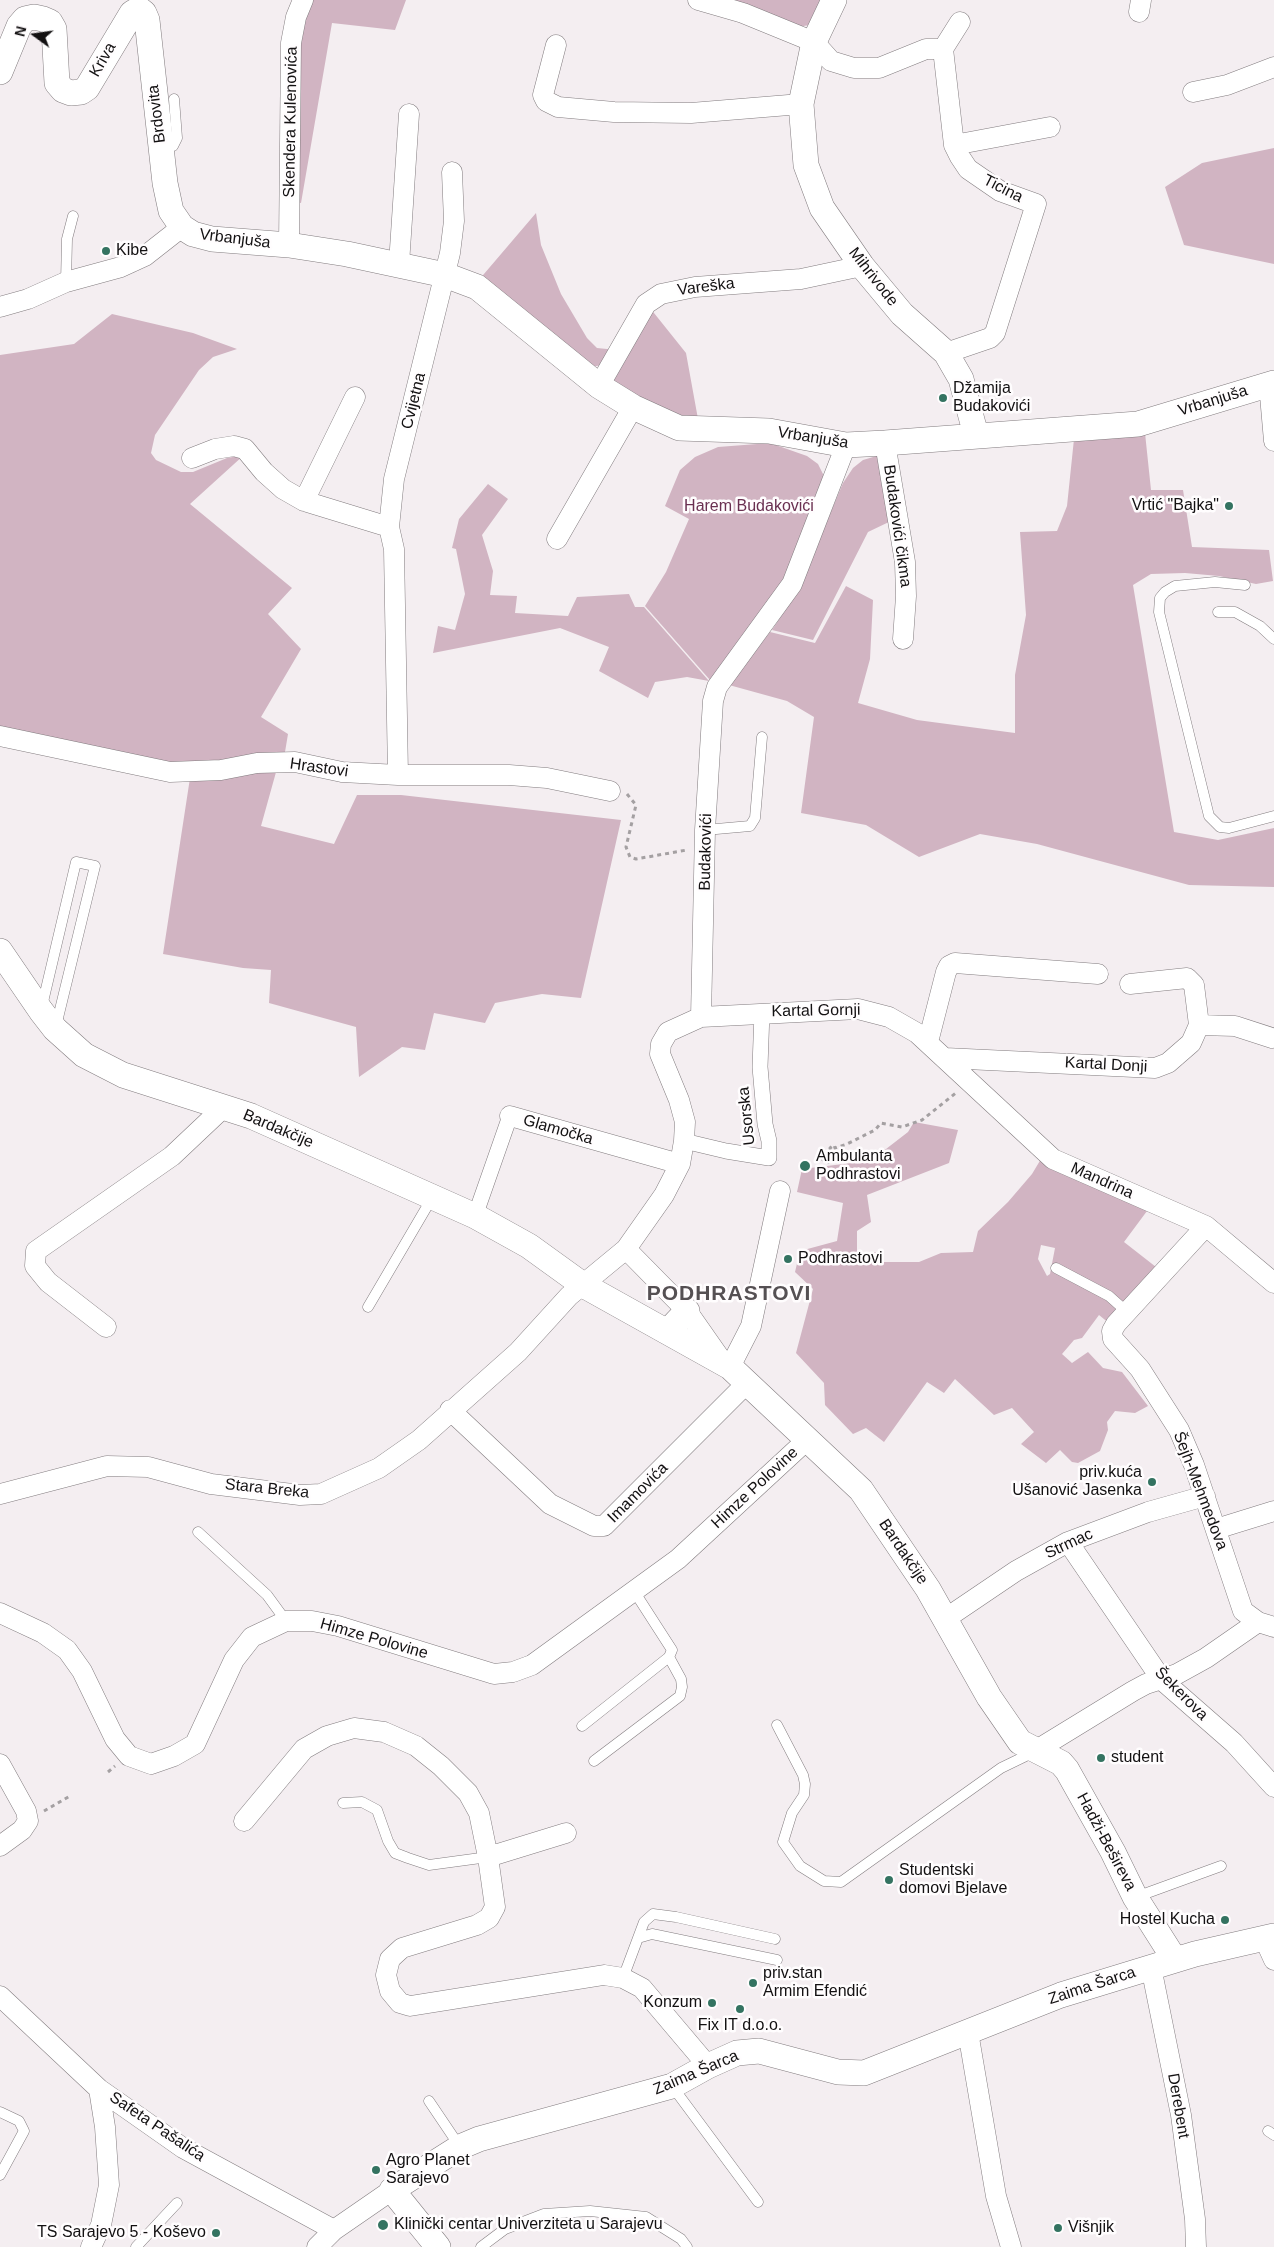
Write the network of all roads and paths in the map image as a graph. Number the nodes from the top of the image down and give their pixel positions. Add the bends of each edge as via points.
1 (303, 0) edge
2 (698, 0) edge
3 (834, 0) edge
4 (139, 4) edge
5 (960, 22) dead end
6 (814, 42) junction
7 (556, 45) dead end
8 (944, 49) junction
9 (1274, 67) edge
10 (0, 72) edge
11 (1193, 92) dead end
12 (174, 99) dead end
13 (800, 104) junction
14 (409, 114) dead end
15 (1050, 127) dead end
16 (954, 146) junction
17 (161, 150) junction
18 (452, 172) dead end
19 (73, 216) dead end
20 (182, 228) junction
21 (289, 245) junction
22 (399, 264) junction
23 (862, 266) junction
24 (445, 275) junction
25 (66, 282) junction
26 (0, 307) edge
27 (946, 353) junction
28 (1271, 383) edge
29 (599, 386) junction
30 (355, 397) dead end
31 (633, 407) junction
32 (976, 435) junction
33 (1274, 442) edge
34 (885, 443) junction
35 (846, 445) junction
36 (192, 458) dead end
37 (304, 501) junction
38 (389, 527) junction
39 (557, 539) dead end
40 (1245, 585) dead end
41 (1218, 612) dead end
42 (903, 639) dead end
43 (1274, 639) edge
44 (0, 736) edge
45 (762, 737) dead end
46 (398, 775) junction
47 (610, 791) joint
48 (1274, 816) edge
49 (705, 838) junction
50 (0, 951) edge
51 (1098, 974) dead end
52 (1130, 984) dead end
53 (762, 1012) junction
54 (702, 1017) junction
55 (48, 1020) junction
56 (1199, 1025) junction
57 (1272, 1038) dead end
58 (928, 1042) junction
59 (945, 1058) junction
60 (966, 1078) junction
61 (225, 1106) junction
62 (510, 1116) joint
63 (684, 1141) junction
64 (821, 1158) dead end
65 (680, 1164) junction
66 (780, 1191) dead end
67 (433, 1197) junction
68 (475, 1216) junction
69 (1206, 1226) junction
70 (626, 1249) junction
71 (1056, 1268) dead end
72 (1274, 1283) edge
73 (583, 1285) junction
74 (368, 1307) dead end
75 (687, 1311) junction
76 (1121, 1318) junction
77 (106, 1326) dead end
78 (668, 1331) junction
79 (733, 1371) junction
80 (450, 1410) junction
81 (808, 1439) junction
82 (0, 1494) edge
83 (1205, 1496) junction
84 (1274, 1511) edge
85 (1216, 1529) junction
86 (198, 1532) dead end
87 (1068, 1542) junction
88 (634, 1591) junction
89 (0, 1612) edge
90 (945, 1619) junction
91 (286, 1621) junction
92 (1266, 1625) edge
93 (669, 1657) junction
94 (1162, 1680) junction
95 (777, 1725) dead end
96 (582, 1726) dead end
97 (1042, 1754) junction
98 (594, 1761) dead end
99 (0, 1764) edge
100 (1274, 1787) edge
101 (70, 1796) dead end
102 (343, 1803) dead end
103 (28, 1821) junction
104 (244, 1821) dead end
105 (566, 1832) dead end
106 (0, 1846) edge
107 (488, 1857) junction
108 (1221, 1866) dead end
109 (1135, 1897) junction
110 (638, 1938) junction
111 (774, 1939) dead end
112 (1271, 1945) edge
113 (777, 1960) dead end
114 (1175, 1960) junction
115 (1151, 1967) junction
116 (623, 1978) junction
117 (0, 1996) edge
118 (968, 2032) junction
119 (708, 2066) junction
120 (672, 2086) junction
121 (99, 2089) junction
122 (429, 2101) dead end
123 (0, 2112) edge
124 (460, 2147) junction
125 (0, 2175) edge
126 (392, 2190) junction
127 (758, 2202) dead end
128 (177, 2203) dead end
129 (334, 2230) junction
130 (91, 2247) edge
131 (136, 2247) edge
132 (317, 2247) edge
133 (438, 2247) edge
134 (480, 2247) edge
135 (687, 2247) edge
136 (1011, 2247) edge
137 (1196, 2247) edge

1 - 21 street, Skendera Kulenovića via 291,43
2 - 6 street via 744,13
3 - 6 street, Mihrivode
4 - 10 street, Kriva via 87,88 81,92 71,93 57,83 54,28 43,19 34,17 19,26
4 - 17 street, Brdovita via 147,20
5 - 8 street
6 - 8 street via 831,62 868,70 926,49
6 - 13 street, Mihrivode
7 - 13 street via 543,94 546,101 558,107 690,113
8 - 16 street, Ticina
9 - 11 street via 1227,85
12 - 17 lane via 177,138 173,146
13 - 23 street, Mihrivode via 806,165 822,208
14 - 22 street
15 - 16 street
16 - 27 street, Ticina via 968,169 1000,191 1036,204 996,332 990,338
17 - 20 street, Brdovita via 172,211
18 - 24 street, Cvijetna via 454,221
19 - 25 lane via 68,239
20 - 21 street, Vrbanjuša via 212,239
20 - 25 street, Vrbanjuša via 145,256 121,267
21 - 22 street, Vrbanjuša
22 - 24 street, Vrbanjuša
23 - 27 street, Mihrivode via 902,314
23 - 29 street, Vareška via 800,279 695,287 661,294 646,304
24 - 29 street, Vrbanjuša via 478,287
24 - 38 street, Cvijetna via 394,478
25 - 26 street, Vrbanjuša
27 - 32 street, Mihrivode via 961,379
28 - 32 street, Vrbanjuša via 1138,424
28 - 33 street, Vrbanjuša
29 - 31 street, Vrbanjuša
30 - 37 street
31 - 35 street, Vrbanjuša via 679,428 769,431
31 - 39 street
32 - 34 street, Vrbanjuša
34 - 35 street, Vrbanjuša
34 - 42 street, Budakovići čikma via 905,562
35 - 49 street, Budakovići via 792,584 717,687 713,702
36 - 37 street via 215,449 234,446 245,449 264,472
37 - 38 street
38 - 46 street, Cvijetna via 394,549
40 - 48 lane via 1215,582 1175,586 1160,598 1158,612 1209,816 1220,827 1229,828
41 - 43 lane via 1235,612 1260,626
44 - 46 street, Hrastovi via 170,772 295,762 342,772
45 - 49 lane via 755,818 750,826
46 - 47 street, Hrastovi via 509,775 547,778
47 - 49 path via 622,790 636,805 626,847 630,857 636,859
49 - 54 street, Budakovići
50 - 55 street, Bardakčije
51 - 58 street via 955,963 946,972
52 - 56 street via 1187,978 1194,985
53 - 54 street, Kartal Gornji
53 - 58 street, Kartal Gornji via 866,1010 908,1027
53 - 63 street, Usorska via 760,1067 769,1158 726,1152
54 - 63 street via 668,1032 661,1044 660,1054 685,1122
55 - 55 lane via 95,866 76,862
55 - 61 street, Bardakčije via 84,1055 123,1075
56 - 57 street via 1235,1026
56 - 59 street, Kartal Donji via 1191,1043 1168,1063 1155,1068
58 - 59 street, Kartal Gornji
59 - 60 street, Mandrina
60 - 64 path via 956,1094 922,1120 902,1126 882,1123 848,1144 835,1148 834,1145 830,1148 832,1160 827,1163
60 - 69 street, Mandrina via 1053,1159
61 - 67 street, Bardakčije
61 - 77 street via 172,1156 36,1251 35,1266 48,1282
62 - 65 street, Glamočka
62 - 68 street, Glamočka
63 - 65 street
65 - 70 street via 664,1195
66 - 79 street via 751,1326
67 - 68 street, Bardakčije
67 - 74 lane
68 - 73 street, Bardakčije via 528,1246
69 - 72 street, Mandrina
69 - 76 street
70 - 73 street
70 - 75 street, Bardakčije
71 - 76 lane via 1109,1296
73 - 78 street, Bardakčije
73 - 80 street, Stara Breka via 518,1352
75 - 78 street
75 - 79 street, Bardakčije
76 - 83 street, Šejh-Mehmedova via 1112,1331 1113,1339 1140,1369 1179,1430
78 - 79 street, Bardakčije
79 - 80 street, Imamovića via 604,1526 594,1526 550,1504
79 - 81 street, Bardakčije
80 - 82 street, Stara Breka via 419,1440 380,1468 321,1494 300,1495 211,1484 148,1467 107,1466
81 - 88 street, Himze Polovine via 678,1559
81 - 90 street, Bardakčije via 861,1490
83 - 85 street, Šejh-Mehmedova
83 - 87 street, Strmac via 1148,1512
84 - 85 street
85 - 92 street, Šejh-Mehmedova via 1243,1611
86 - 91 lane via 267,1595
87 - 90 street, Strmac via 1016,1571
87 - 94 street, Šekerova
88 - 91 street, Himze Polovine via 532,1665 494,1674 338,1626
88 - 93 lane via 672,1650
89 - 91 street, Himze Polovine via 43,1633 67,1650 82,1671 114,1739 129,1756 151,1764 195,1744 234,1660 252,1637
90 - 97 street, Bardakčije via 994,1705 1020,1742
92 - 94 street, Šejh-Mehmedova
93 - 96 lane
93 - 98 lane via 681,1679 680,1696
94 - 97 street, Šejh-Mehmedova via 1133,1691
94 - 100 street, Šekerova via 1234,1743
95 - 97 lane via 805,1784 804,1796 792,1813 783,1842 800,1866 824,1880 841,1882 1001,1768
97 - 109 street, Hadži-Bešireva via 1061,1763 1076,1785
99 - 103 street via 26,1811
101 - 103 path
102 - 107 lane via 362,1802 378,1810 395,1853 408,1858 429,1865
103 - 106 street via 22,1830
104 - 107 street via 304,1749 327,1736 354,1728 384,1732 416,1746 468,1793 479,1814
105 - 107 street
107 - 116 street via 495,1907 489,1918 477,1925 402,1948 390,1959 386,1975 390,1991 400,2003 410,2006 604,1975
108 - 109 lane
109 - 114 street, Hadži-Bešireva
110 - 111 lane via 644,1922 654,1914
110 - 113 lane via 660,1934
110 - 116 lane
112 - 114 street, Zaima Šarca
114 - 115 street, Zaima Šarca
115 - 118 street, Zaima Šarca via 1061,1995
115 - 137 street, Derebent via 1181,2115
116 - 119 street via 642,1988
117 - 121 street, Safeta Pašalića
118 - 119 street, Zaima Šarca via 864,2073 838,2072 759,2051 737,2053
118 - 136 street via 996,2196
119 - 120 street, Zaima Šarca
120 - 124 street, Zaima Šarca via 498,2133
120 - 127 lane
121 - 129 street, Safeta Pašalića via 183,2148
121 - 130 street via 108,2185 101,2225
122 - 124 lane
123 - 125 lane via 19,2121 24,2131
124 - 126 street, Zaima Šarca
126 - 129 street, Zaima Šarca
126 - 133 street
128 - 131 lane
129 - 132 street, Zaima Šarca
134 - 135 lane via 505,2229 544,2214 590,2211 646,2217 681,2239

